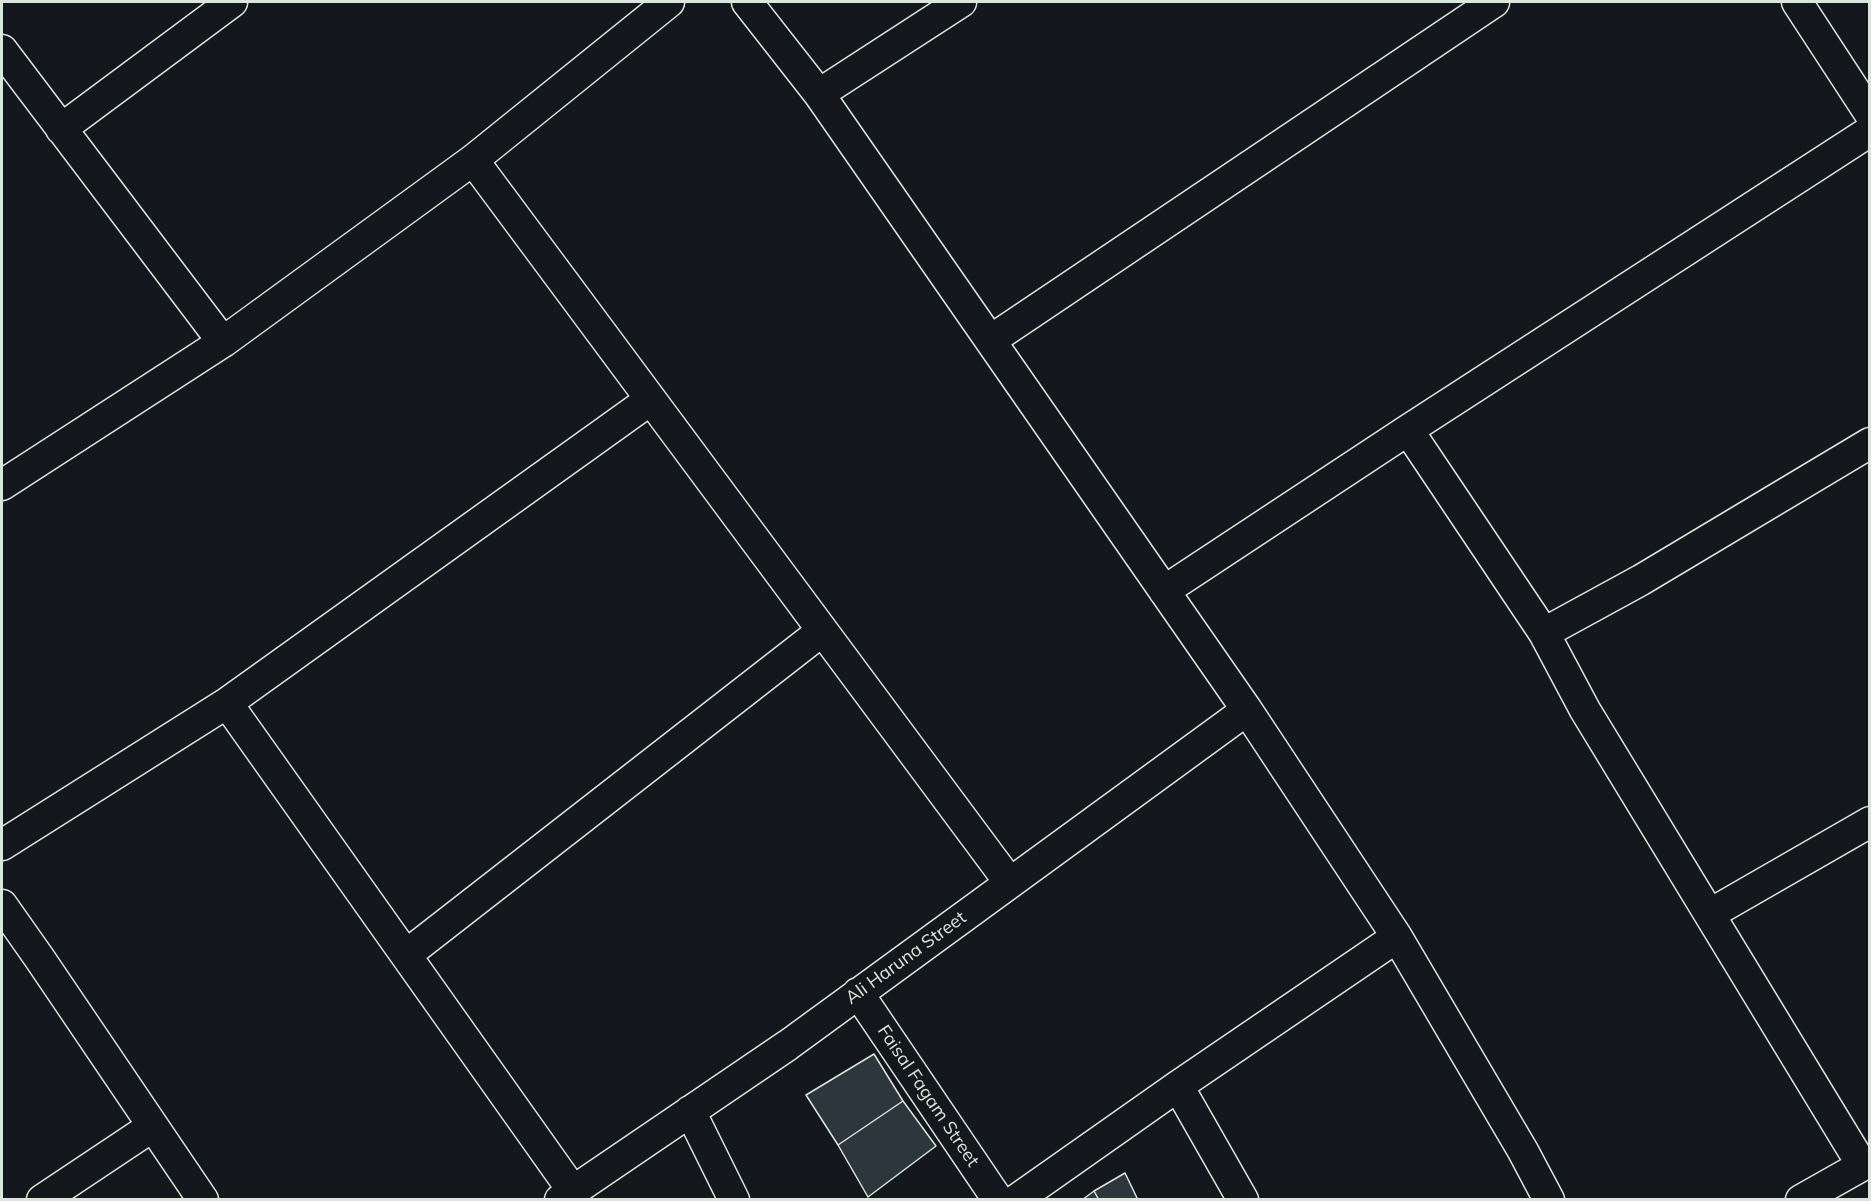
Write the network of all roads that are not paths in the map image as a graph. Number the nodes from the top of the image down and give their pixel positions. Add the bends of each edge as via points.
1 (232, 2) edge
2 (669, 2) edge
3 (747, 2) edge
4 (961, 2) edge
5 (1494, 2) edge
6 (1797, 2) edge
7 (2, 50) edge
8 (819, 94) junction
9 (1869, 114) edge
10 (61, 129) junction
11 (1869, 131) edge
12 (473, 160) junction
13 (991, 340) junction
14 (223, 342) junction
15 (650, 400) junction
16 (1408, 430) junction
17 (1869, 442) edge
18 (2, 485) edge
19 (1164, 591) junction
20 (822, 631) junction
21 (1544, 633) junction
22 (227, 703) junction
23 (1247, 710) junction
24 (1869, 822) edge
25 (2, 844) edge
26 (1010, 883) junction
27 (2, 905) edge
28 (1710, 914) junction
29 (1397, 937) junction
30 (406, 955) junction
31 (858, 993) junction
32 (1178, 1086) junction
33 (690, 1111) junction
34 (153, 1126) junction
35 (1866, 1163) edge
36 (567, 1195) edge
37 (42, 1200) edge
38 (203, 1200) edge
39 (734, 1200) edge
40 (999, 1200) edge
41 (1016, 1200) edge
42 (1243, 1200) edge
43 (1549, 1200) edge
44 (1801, 1200) edge

1 - 10 street
2 - 12 street
3 - 8 street
4 - 8 street
5 - 13 street
6 - 9 street
7 - 10 street
8 - 13 street
10 - 14 street
11 - 16 street
12 - 14 street
12 - 15 street
13 - 19 street
14 - 18 street
15 - 20 street
15 - 22 street
16 - 19 street
16 - 21 street
17 - 21 street via 1641,580
19 - 23 street
20 - 26 street
20 - 30 street
21 - 28 street via 1585,710
22 - 25 street
22 - 30 street
23 - 26 street, Ali Haruna Street
23 - 29 street
24 - 28 street
26 - 31 street, Ali Haruna Street
27 - 34 street
28 - 35 street
29 - 32 street
29 - 43 street
30 - 36 street
31 - 33 street, Ali Haruna Street
31 - 40 street, Faisal Fagam Street
32 - 41 street
32 - 42 street
33 - 36 street, Ali Haruna Street
33 - 39 street
34 - 37 street
34 - 38 street
35 - 44 street

